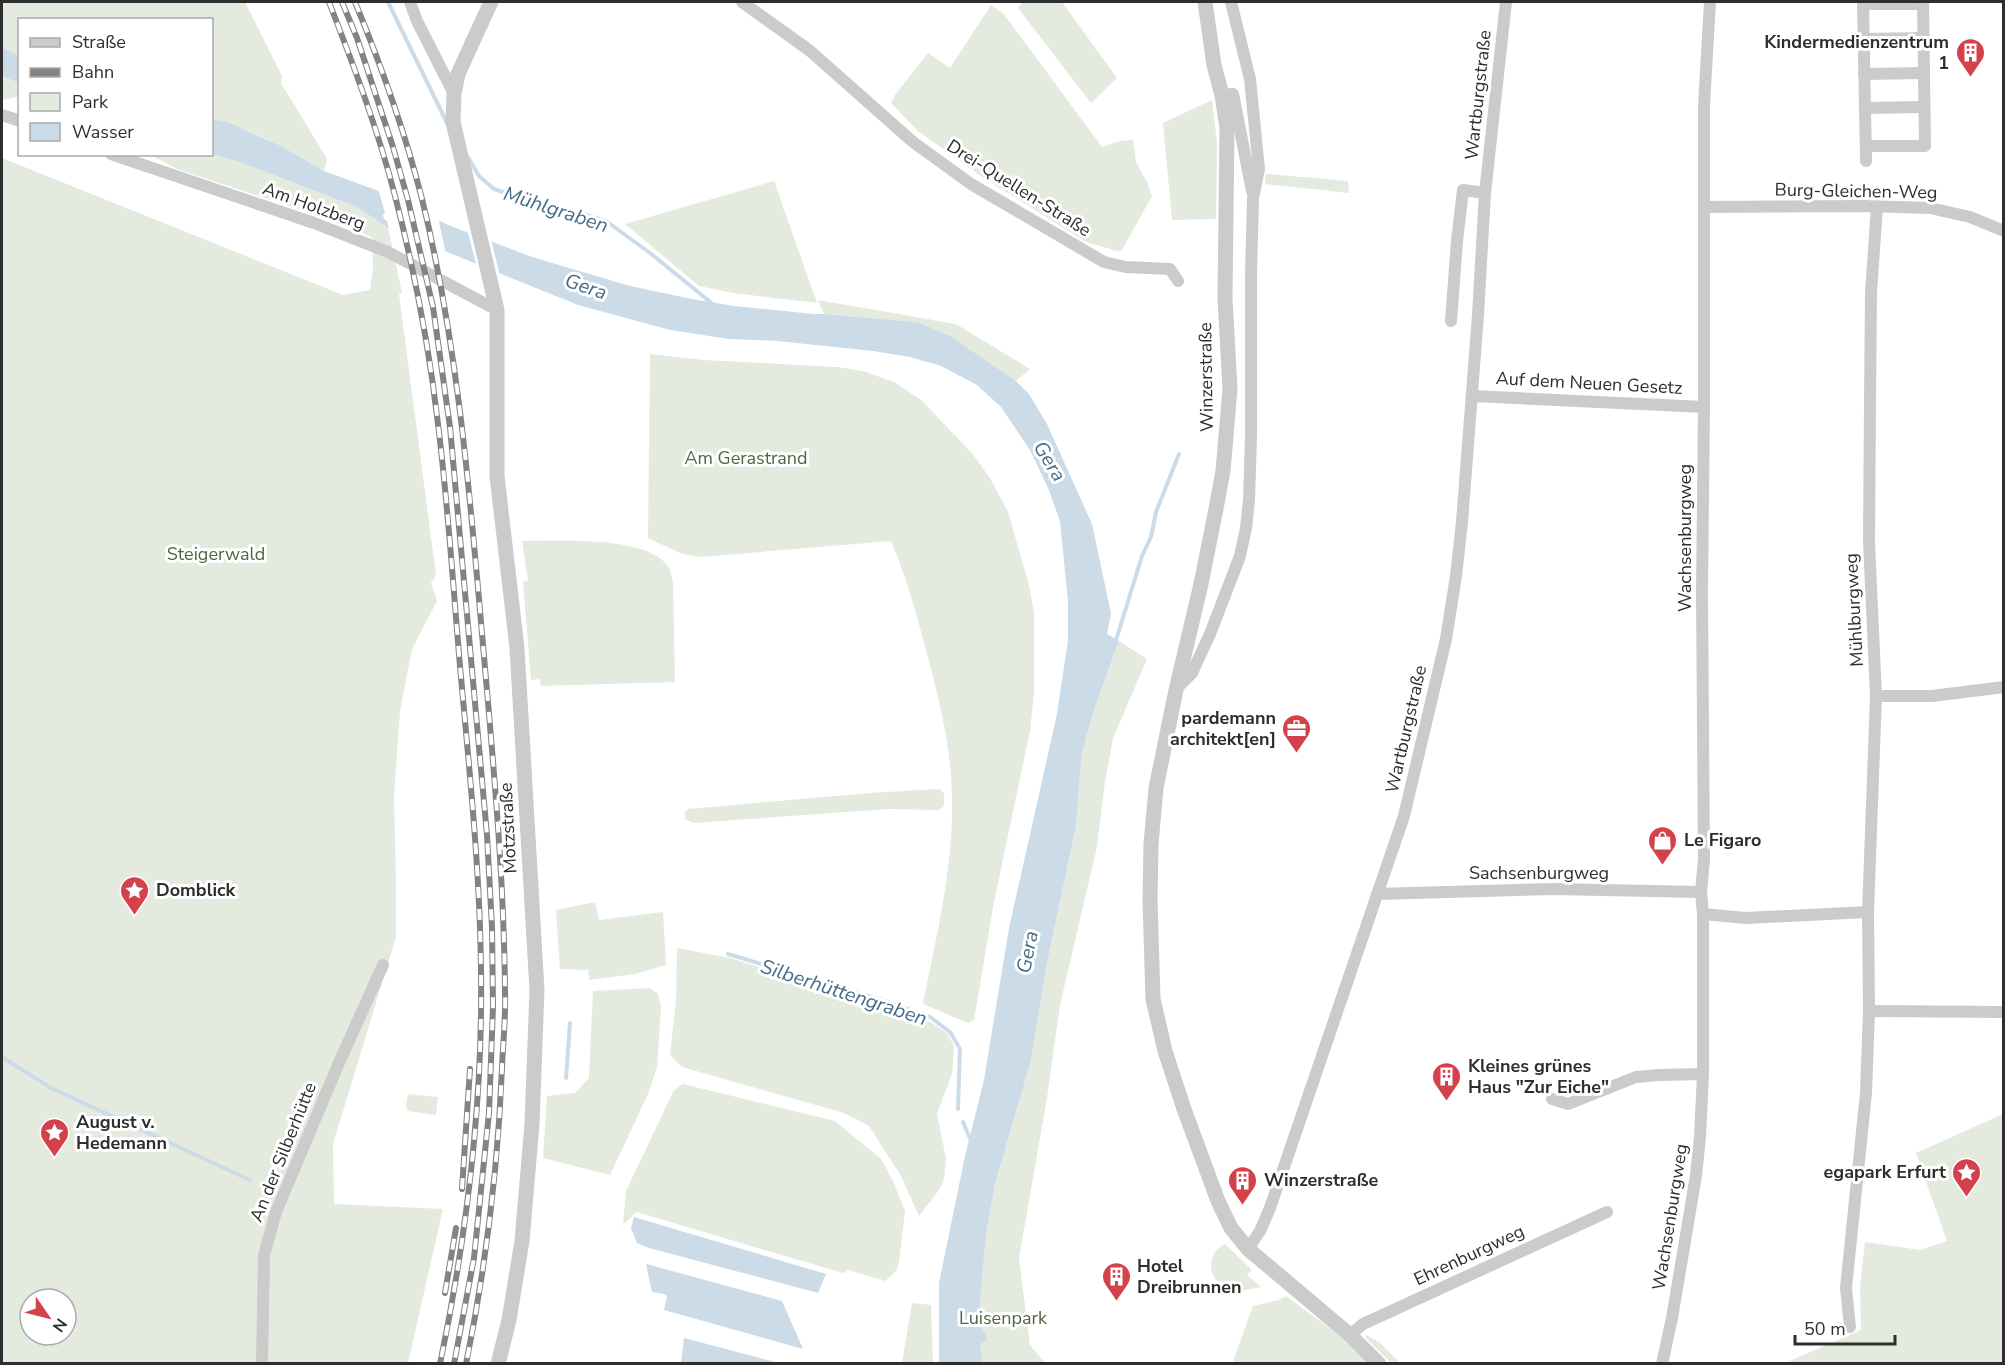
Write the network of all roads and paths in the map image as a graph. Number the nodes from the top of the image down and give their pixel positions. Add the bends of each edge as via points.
1 (410, 2) edge
2 (491, 2) edge
3 (742, 2) edge
4 (1205, 2) edge
5 (1231, 2) edge
6 (1506, 2) edge
7 (1710, 2) edge
8 (1863, 3) edge
9 (1923, 3) edge
10 (1924, 38) junction
11 (1863, 39) junction
12 (1924, 73) junction
13 (1864, 74) junction
14 (454, 94) junction
15 (1222, 95) junction
16 (1924, 107) junction
17 (1865, 108) junction
18 (2, 115) edge
19 (18, 120) edge
20 (1866, 146) junction
21 (117, 156) edge
22 (1866, 161) dead end
23 (1485, 193) junction
24 (1254, 198) junction
25 (1877, 206) junction
26 (1704, 207) junction
27 (2004, 231) edge
28 (1178, 281) dead end
29 (497, 310) junction
30 (1451, 321) dead end
31 (1472, 396) junction
32 (1704, 407) junction
33 (2004, 687) edge
34 (1176, 690) junction
35 (1876, 696) junction
36 (1701, 892) junction
37 (1377, 894) junction
38 (1868, 912) junction
39 (1703, 914) junction
40 (383, 965) dead end
41 (1869, 1011) junction
42 (2004, 1012) edge
43 (1704, 1074) junction
44 (1552, 1099) dead end
45 (1607, 1212) dead end
46 (1248, 1249) junction
47 (1850, 1327) dead end
48 (1350, 1335) junction
49 (262, 1364) edge
50 (498, 1364) edge
51 (1379, 1364) edge
52 (1662, 1364) edge

1 - 14 street
2 - 14 street, Motzstraße via 466,52
3 - 28 street, Drei-Quellen-Straße via 810,50 913,142 971,184 1104,262 1170,269
4 - 15 street, Winzerstraße
5 - 24 street, Winzerstraße via 1250,79 1259,169
6 - 23 street, Wartburgstraße
7 - 26 street, Wachsenburgweg
8 - 9 street
8 - 11 street
9 - 10 street
10 - 11 street
10 - 12 street
11 - 13 street
12 - 13 street
12 - 16 street
13 - 17 street
14 - 29 street, Motzstraße via 453,122
15 - 24 street, Winzerstraße via 1233,94
15 - 34 street, Winzerstraße via 1227,128 1227,432 1204,573
16 - 17 street
16 - 20 street via 1925,146
17 - 20 street
18 - 19 street
20 - 22 street
21 - 29 street, Am Holzberg via 388,252
23 - 30 street via 1463,190
23 - 31 street, Wartburgstraße
24 - 34 street, Winzerstraße via 1246,528 1240,556 1210,634 1192,673
25 - 26 street, Burg-Gleichen-Weg
25 - 27 street, Burg-Gleichen-Weg via 1948,211
25 - 35 street, Mühlburgweg via 1871,293 1869,531
26 - 32 street, Wachsenburgweg
29 - 50 street, Motzstraße via 497,476 517,648 537,990 532,1124 522,1241
31 - 32 street, Auf dem Neuen Gesetz
31 - 37 street, Wartburgstraße via 1458,556 1446,639 1404,816
32 - 36 street, Wachsenburgweg
33 - 35 street via 1932,696
34 - 46 street, Winzerstraße via 1156,788 1151,844 1152,999 1165,1051 1218,1201
35 - 38 street, Mühlburgweg
36 - 37 street, Sachsenburgweg via 1554,889
36 - 39 street, Wachsenburgweg
37 - 46 street, Wartburgstraße via 1270,1208
38 - 39 street via 1746,918
38 - 41 street, Mühlburgweg
39 - 43 street, Wachsenburgweg
40 - 49 street, An der Silberhütte via 276,1212 264,1255
41 - 42 street
41 - 47 street, Mühlburgweg via 1866,1093 1846,1288
43 - 44 street via 1636,1077 1568,1104
43 - 52 street, Wachsenburgweg via 1696,1175
45 - 48 street, Ehrenburgweg via 1363,1324
46 - 48 street, Winzerstraße
48 - 51 street, Winzerstraße

